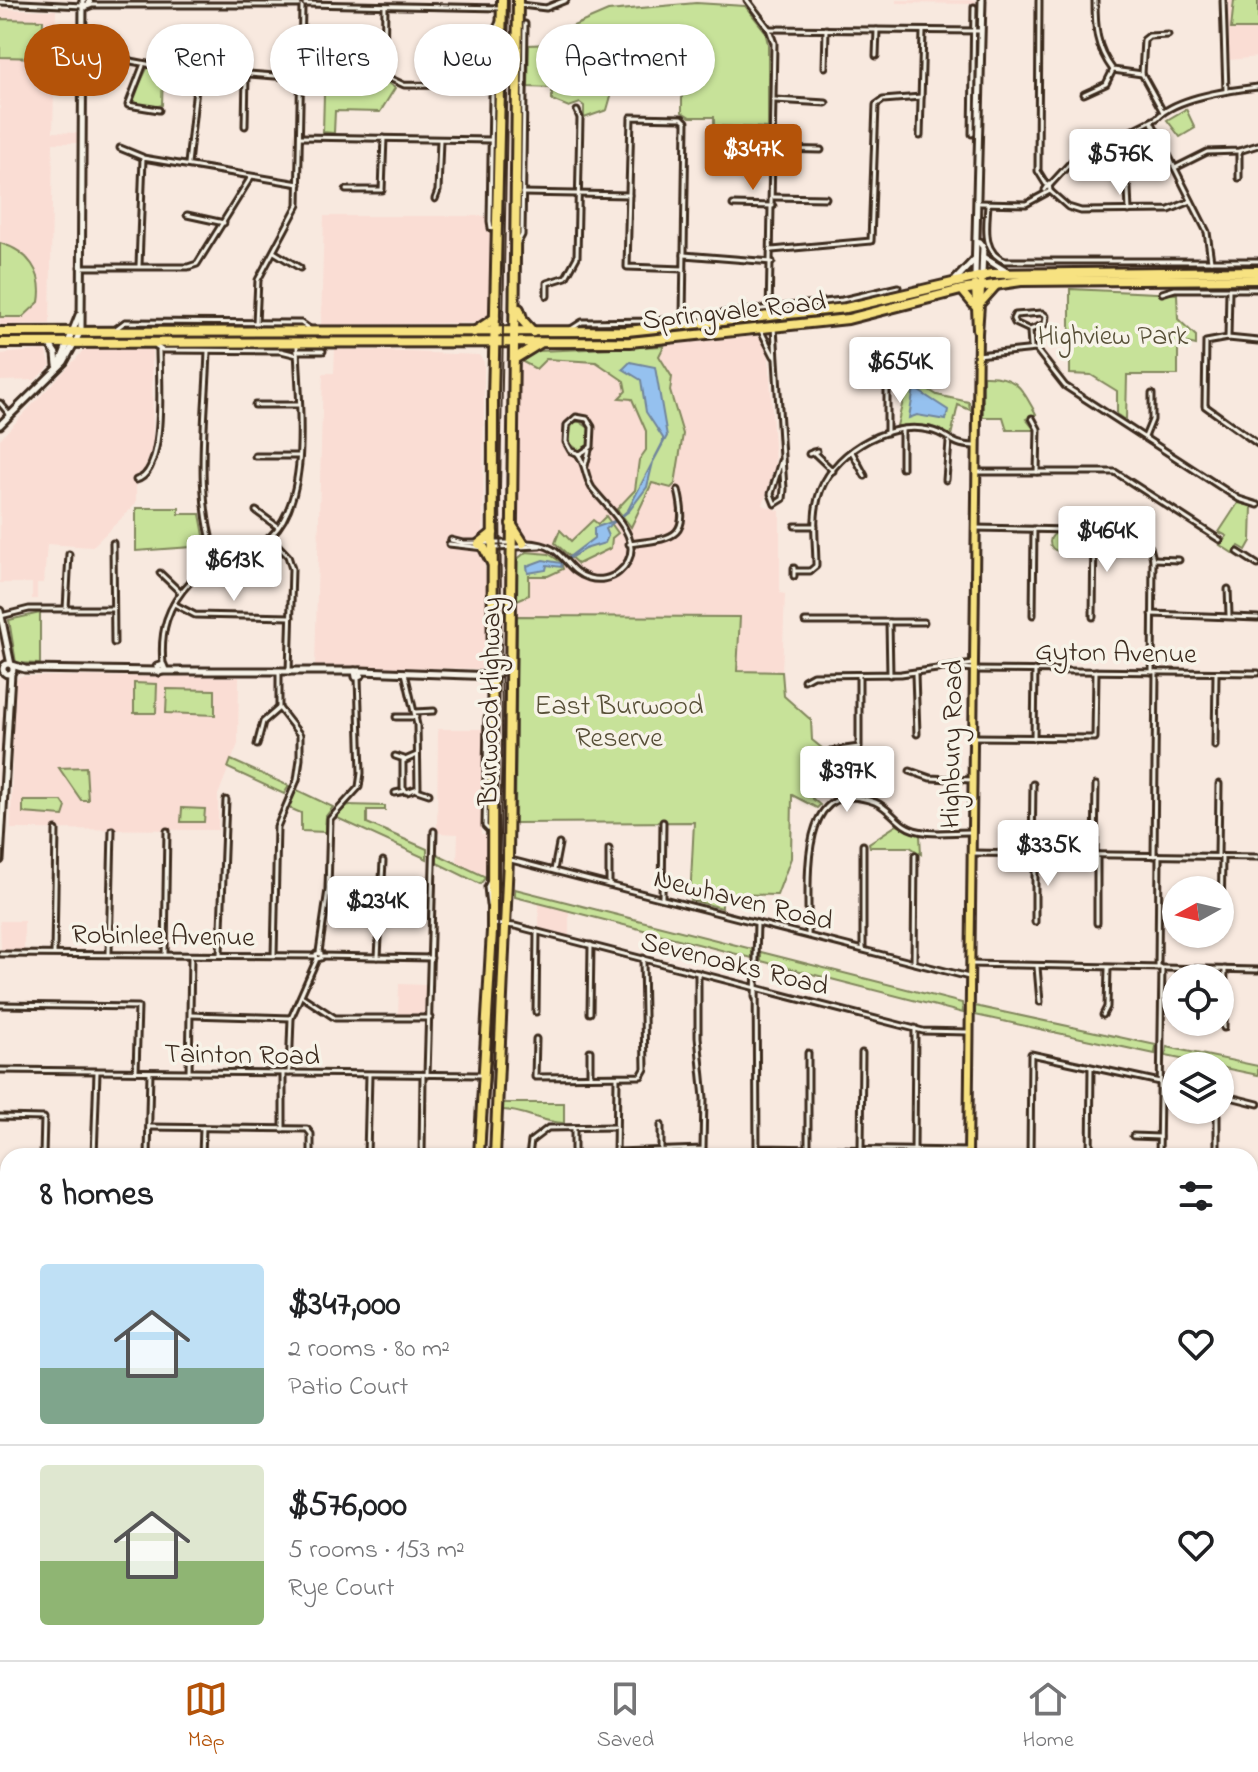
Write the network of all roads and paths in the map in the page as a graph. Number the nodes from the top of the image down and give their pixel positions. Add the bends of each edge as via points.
1 (566, 0) edge
2 (747, 0) edge
3 (982, 0) edge
4 (1039, 0) edge
5 (1095, 0) edge
6 (1223, 0) edge
7 (0, 2) edge
8 (522, 2) edge
9 (86, 3) edge
10 (302, 4) edge
11 (502, 4) edge
12 (385, 7) junction
13 (974, 7) dead end
14 (501, 20) junction
15 (85, 24) edge
16 (385, 24) edge
17 (497, 24) edge
18 (517, 24) edge
19 (525, 24) dead end
20 (783, 28) junction
21 (769, 29) junction
22 (826, 29) junction
23 (877, 30) junction
24 (923, 31) junction
25 (973, 31) junction
26 (981, 31) junction
27 (772, 35) junction
28 (1168, 35) dead end
29 (520, 42) edge
30 (525, 49) junction
31 (876, 56) dead end
32 (130, 57) edge
33 (144, 65) joint
34 (825, 67) dead end
35 (1113, 70) junction
36 (1142, 74) junction
37 (1258, 87) edge
38 (1226, 91) junction
39 (1084, 94) dead end
40 (84, 96) edge
41 (195, 96) edge
42 (246, 96) edge
43 (301, 96) edge
44 (492, 96) edge
45 (516, 96) edge
46 (921, 97) junction
47 (775, 100) junction
48 (516, 102) junction
49 (826, 103) dead end
50 (159, 110) dead end
51 (577, 111) dead end
52 (1163, 112) junction
53 (1151, 121) junction
54 (245, 126) dead end
55 (500, 133) junction
56 (972, 134) dead end
57 (920, 136) dead end
58 (300, 137) junction
59 (384, 137) junction
60 (440, 139) junction
61 (491, 140) junction
62 (1258, 145) edge
63 (120, 148) dead end
64 (821, 150) dead end
65 (1239, 151) junction
66 (774, 152) junction
67 (734, 153) dead end
68 (143, 158) junction
69 (188, 164) junction
70 (1175, 168) junction
71 (251, 176) junction
72 (1239, 178) dead end
73 (299, 184) junction
74 (1048, 184) junction
75 (1128, 188) dead end
76 (346, 190) dead end
77 (1048, 191) junction
78 (519, 193) junction
79 (578, 194) junction
80 (629, 195) junction
81 (773, 197) junction
82 (826, 198) dead end
83 (435, 199) dead end
84 (1191, 201) junction
85 (980, 203) junction
86 (988, 204) junction
87 (733, 205) dead end
88 (773, 206) junction
89 (1129, 211) junction
90 (187, 215) dead end
91 (224, 223) junction
92 (495, 228) junction
93 (979, 242) junction
94 (772, 250) junction
95 (274, 252) junction
96 (684, 255) junction
97 (983, 256) junction
98 (976, 259) junction
99 (1211, 261) junction
100 (1258, 261) edge
101 (772, 262) junction
102 (139, 266) junction
103 (80, 267) junction
104 (300, 268) dead end
105 (684, 269) junction
106 (1180, 271) junction
107 (1258, 271) edge
108 (1007, 272) junction
109 (979, 275) junction
110 (956, 279) junction
111 (1258, 279) edge
112 (998, 284) junction
113 (898, 287) dead end
114 (979, 287) junction
115 (1229, 289) junction
116 (1258, 289) edge
117 (961, 290) junction
118 (1162, 293) dead end
119 (547, 296) dead end
120 (516, 301) junction
121 (982, 302) junction
122 (975, 307) junction
123 (771, 310) junction
124 (683, 317) junction
125 (495, 318) junction
126 (256, 323) junction
127 (772, 328) junction
128 (760, 329) junction
129 (1030, 330) junction
130 (78, 331) junction
131 (113, 331) junction
132 (0, 332) edge
133 (312, 332) junction
134 (474, 332) junction
135 (495, 332) junction
136 (515, 332) junction
137 (533, 332) junction
138 (569, 332) junction
139 (617, 332) junction
140 (978, 333) junction
141 (1228, 338) junction
142 (1258, 341) edge
143 (48, 342) junction
144 (74, 342) junction
145 (481, 342) junction
146 (0, 343) edge
147 (494, 343) junction
148 (514, 343) junction
149 (540, 343) junction
150 (626, 343) junction
151 (158, 346) junction
152 (1031, 347) junction
153 (295, 348) junction
154 (208, 351) junction
155 (281, 351) junction
156 (323, 351) dead end
157 (977, 355) junction
158 (774, 356) junction
159 (514, 359) junction
160 (59, 364) junction
161 (494, 365) junction
162 (887, 381) dead end
163 (1152, 394) dead end
164 (0, 403) edge
165 (255, 405) dead end
166 (298, 405) junction
167 (10, 415) junction
168 (1032, 418) dead end
169 (0, 425) edge
170 (902, 430) junction
171 (887, 433) junction
172 (1145, 437) junction
173 (949, 442) junction
174 (1258, 444) edge
175 (976, 446) junction
176 (589, 450) junction
177 (852, 452) junction
178 (813, 453) dead end
179 (578, 454) junction
180 (255, 456) dead end
181 (298, 456) junction
182 (781, 461) junction
183 (585, 466) junction
184 (902, 468) dead end
185 (833, 471) junction
186 (976, 472) junction
187 (1037, 472) junction
188 (865, 476) dead end
189 (136, 480) dead end
190 (946, 480) dead end
191 (678, 490) dead end
192 (1258, 505) edge
193 (256, 511) dead end
194 (509, 520) junction
195 (795, 526) dead end
196 (815, 526) junction
197 (278, 527) junction
198 (975, 528) junction
199 (1034, 529) junction
200 (1094, 530) junction
201 (493, 533) junction
202 (270, 537) junction
203 (1220, 540) dead end
204 (450, 542) dead end
205 (113, 543) dead end
206 (629, 544) junction
207 (482, 546) junction
208 (494, 546) junction
209 (522, 546) junction
210 (510, 550) junction
211 (1238, 552) dead end
212 (69, 554) dead end
213 (1153, 559) junction
214 (1179, 560) dead end
215 (219, 565) junction
216 (1258, 565) edge
217 (495, 569) junction
218 (794, 572) dead end
219 (160, 573) dead end
220 (1228, 589) dead end
221 (180, 592) junction
222 (173, 604) junction
223 (66, 609) junction
224 (112, 609) junction
225 (1, 614) edge
226 (1152, 614) junction
227 (1033, 615) dead end
228 (1229, 615) junction
229 (291, 617) junction
230 (1093, 617) dead end
231 (1258, 618) edge
232 (805, 622) dead end
233 (889, 622) junction
234 (924, 622) dead end
235 (114, 643) dead end
236 (511, 660) junction
237 (161, 667) junction
238 (973, 667) junction
239 (6, 669) edge
240 (1035, 670) junction
241 (1096, 671) junction
242 (279, 672) junction
243 (289, 672) junction
244 (495, 672) junction
245 (915, 672) junction
246 (1154, 672) junction
247 (405, 673) junction
248 (1216, 673) junction
249 (1258, 673) edge
250 (358, 675) junction
251 (859, 675) junction
252 (890, 675) junction
253 (804, 680) dead end
254 (279, 708) junction
255 (434, 711) dead end
256 (415, 714) junction
257 (396, 717) dead end
258 (917, 734) dead end
259 (972, 737) junction
260 (1034, 738) junction
261 (3, 745) edge
262 (257, 745) dead end
263 (1215, 746) dead end
264 (831, 751) dead end
265 (417, 755) junction
266 (395, 756) dead end
267 (404, 759) junction
268 (910, 771) dead end
269 (972, 780) junction
270 (1033, 784) dead end
271 (1219, 784) dead end
272 (1096, 785) dead end
273 (417, 790) junction
274 (405, 791) junction
275 (395, 793) dead end
276 (429, 794) dead end
277 (226, 800) dead end
278 (3, 801) edge
279 (275, 806) dead end
280 (283, 810) junction
281 (508, 820) junction
282 (663, 822) dead end
283 (56, 830) dead end
284 (112, 830) dead end
285 (167, 831) dead end
286 (434, 831) dead end
287 (493, 831) junction
288 (971, 832) junction
289 (559, 844) dead end
290 (863, 845) dead end
291 (609, 849) dead end
292 (971, 853) junction
293 (1034, 854) junction
294 (915, 855) dead end
295 (1096, 855) junction
296 (1154, 856) junction
297 (1159, 856) junction
298 (1220, 856) junction
299 (1258, 857) edge
300 (0, 858) edge
301 (508, 859) junction
302 (383, 861) dead end
303 (554, 870) junction
304 (1220, 876) edge
305 (609, 885) junction
306 (662, 898) junction
307 (1035, 922) dead end
308 (757, 923) junction
309 (1097, 923) dead end
310 (492, 924) junction
311 (506, 925) junction
312 (537, 931) junction
313 (808, 935) junction
314 (591, 945) junction
315 (863, 949) junction
316 (0, 952) edge
317 (54, 953) junction
318 (109, 953) junction
319 (165, 954) junction
320 (191, 954) junction
321 (220, 954) junction
322 (274, 955) junction
323 (318, 956) junction
324 (378, 957) junction
325 (431, 958) junction
326 (645, 959) junction
327 (914, 963) junction
328 (970, 966) junction
329 (1037, 967) junction
330 (1108, 968) junction
331 (1160, 968) junction
332 (1234, 969) edge
333 (1258, 970) edge
334 (698, 973) junction
335 (969, 977) junction
336 (756, 988) junction
337 (303, 997) junction
338 (1040, 1002) dead end
339 (0, 1005) edge
340 (536, 1012) dead end
341 (590, 1013) dead end
342 (191, 1015) junction
343 (1103, 1015) dead end
344 (291, 1018) junction
345 (430, 1018) junction
346 (915, 1028) junction
347 (969, 1032) junction
348 (536, 1039) dead end
349 (590, 1051) dead end
350 (808, 1053) dead end
351 (862, 1053) dead end
352 (1091, 1067) junction
353 (0, 1070) edge
354 (97, 1071) junction
355 (136, 1071) junction
356 (150, 1072) junction
357 (189, 1072) junction
358 (286, 1073) junction
359 (369, 1075) junction
360 (425, 1075) junction
361 (484, 1075) junction
362 (590, 1076) junction
363 (617, 1077) junction
364 (1160, 1082) junction
365 (1234, 1098) edge
366 (1258, 1104) edge
367 (496, 1112) junction
368 (0, 1117) edge
369 (1217, 1124) edge
370 (661, 1125) dead end
371 (149, 1127) junction
372 (616, 1127) junction
373 (203, 1128) junction
374 (574, 1128) junction
375 (283, 1129) junction
376 (1133, 1136) dead end
377 (1159, 1137) junction
378 (480, 1146) joint
379 (43, 1148) edge
380 (94, 1148) edge
381 (148, 1148) edge
382 (202, 1148) edge
383 (311, 1148) edge
384 (367, 1148) edge
385 (422, 1148) edge
386 (495, 1148) edge
387 (530, 1148) edge
388 (574, 1148) edge
389 (616, 1148) edge
390 (661, 1148) edge
391 (703, 1148) edge
392 (757, 1148) edge
393 (808, 1148) edge
394 (861, 1148) edge
395 (914, 1148) edge
396 (968, 1148) edge
397 (1030, 1148) edge
398 (1090, 1148) edge
399 (1159, 1148) edge
400 (1217, 1148) edge
401 (0, 1436) edge
402 (0, 1471) edge

1 - 8 street via 546,8
2 - 21 street
3 - 26 main road, Highbury Road
4 - 74 street via 1038,171
5 - 35 street via 1097,43
6 - 38 street
7 - 9 street
8 - 18 highway, Burwood Highway
9 - 10 street
9 - 15 main road
10 - 12 street
11 - 12 street
11 - 14 highway, Burwood Highway
12 - 16 street
13 - 25 street
14 - 17 street, Burwood Highway
14 - 55 highway, Burwood Highway
19 - 30 street, Burwood Highway
20 - 21 street
20 - 22 street
20 - 27 street
21 - 27 street
22 - 23 street
22 - 34 street
23 - 24 street
23 - 31 street
24 - 25 street
24 - 46 street
25 - 26 street
25 - 56 street
26 - 85 main road, Highbury Road
27 - 47 street
28 - 36 street via 1144,40
29 - 30 street
30 - 78 street, Burwood Highway
32 - 33 street
33 - 50 street via 126,105
35 - 36 street
35 - 39 street via 1106,84
36 - 52 street
37 - 38 street
38 - 52 street via 1207,93
40 - 103 main road
41 - 69 street
42 - 54 street
43 - 58 street
44 - 61 street, Burwood Highway
45 - 48 highway, Burwood Highway
46 - 57 street
46 - 94 street via 876,105 871,241
47 - 49 street
47 - 66 street
48 - 55 highway via 510,130
48 - 78 highway, Burwood Highway
51 - 79 street
52 - 53 street
53 - 70 street
53 - 74 street via 1073,160
55 - 92 highway, Burwood Highway
58 - 59 street
58 - 73 street
59 - 60 street
59 - 76 street via 382,190
60 - 61 street
60 - 83 street
61 - 92 street, Burwood Highway
62 - 65 street
63 - 68 street
64 - 66 street
65 - 70 street via 1207,152
65 - 72 street
66 - 67 street
66 - 81 street
68 - 69 street
68 - 102 street
69 - 71 street
70 - 84 street
71 - 73 street
71 - 91 street
73 - 95 street via 296,215
74 - 77 street
75 - 89 street
77 - 86 street via 1026,204
77 - 89 street via 1078,211
78 - 79 street
78 - 120 highway, Burwood Highway
79 - 80 street
79 - 119 street via 576,261 566,277 547,283
80 - 96 street via 631,117 682,118 687,124
80 - 105 street via 627,267
81 - 82 street
81 - 88 street
84 - 89 street via 1169,210
84 - 99 street via 1209,237
85 - 86 street
85 - 93 main road, Highbury Road
86 - 106 street, Springvale Road via 987,241 993,254 1012,262
87 - 88 street
88 - 94 street
90 - 91 street
91 - 102 street via 197,264
92 - 125 highway, Burwood Highway
93 - 97 main road, Highbury Road
93 - 98 main road, Highbury Road
94 - 101 street
95 - 104 street
95 - 126 street via 258,280
96 - 101 street
96 - 105 street
97 - 108 main road
97 - 109 main road, Highbury Road
98 - 109 main road, Highbury Road
98 - 110 main road
99 - 100 street, Springvale Road
99 - 106 street, Springvale Road
101 - 123 street
102 - 103 street
103 - 130 main road
105 - 124 street
106 - 107 highway, Springvale Road
106 - 108 highway, Springvale Road
106 - 111 highway, Springvale Road
106 - 112 highway, Springvale Road
108 - 109 highway, Springvale Road
109 - 110 highway, Springvale Road
109 - 114 main road, Highbury Road
110 - 123 highway, Springvale Road via 861,306
112 - 114 highway, Springvale Road
112 - 121 main road
113 - 123 street, Springvale Road via 849,300
114 - 117 highway, Springvale Road
114 - 121 main road, Highbury Road
114 - 122 main road, Highbury Road
115 - 116 street
115 - 118 street
115 - 141 street
117 - 122 main road
117 - 127 highway, Springvale Road via 863,316
120 - 136 highway, Burwood Highway
120 - 137 highway
121 - 140 main road, Highbury Road
122 - 140 main road, Highbury Road
123 - 124 street, Springvale Road
123 - 127 street
123 - 139 highway, Springvale Road
124 - 138 street, Springvale Road via 582,322
125 - 134 highway
125 - 135 highway, Burwood Highway
126 - 131 street, Springvale Road via 125,322
126 - 133 street, Springvale Road via 301,323
127 - 128 highway, Springvale Road
127 - 158 street
128 - 150 highway, Springvale Road
128 - 158 street
129 - 129 street via 1015,323 1015,315 1046,316 1045,324
129 - 152 street
130 - 131 highway, Springvale Road
130 - 132 highway, Springvale Road
130 - 144 main road
131 - 133 highway, Springvale Road
133 - 134 highway, Springvale Road
134 - 135 highway, Springvale Road
135 - 136 highway, Springvale Road
135 - 147 highway, Burwood Highway
136 - 137 highway, Springvale Road
136 - 148 highway, Burwood Highway
137 - 138 highway, Springvale Road
138 - 139 highway, Springvale Road
139 - 150 highway
140 - 157 main road, Highbury Road
141 - 142 street
141 - 174 street via 1205,344 1205,404
143 - 144 highway, Springvale Road
143 - 146 highway, Springvale Road
143 - 160 main road
144 - 151 highway, Springvale Road
144 - 160 main road
145 - 147 highway, Springvale Road
145 - 153 highway, Springvale Road
145 - 161 highway
147 - 148 highway, Springvale Road
147 - 161 highway, Burwood Highway
148 - 149 highway, Springvale Road
148 - 159 highway, Burwood Highway
149 - 150 highway, Springvale Road
149 - 159 highway
151 - 153 highway, Springvale Road
151 - 154 street, Springvale Road
151 - 189 street via 157,452 148,474
152 - 157 street
152 - 172 street via 1062,384
153 - 155 street
153 - 155 street, Springvale Road
153 - 156 street, Springvale Road
153 - 166 street
154 - 155 street, Springvale Road
154 - 215 street via 205,511
157 - 175 main road, Highbury Road
158 - 182 street
159 - 194 highway, Burwood Highway
160 - 167 main road
161 - 201 highway, Burwood Highway
162 - 171 street
163 - 172 street via 1152,420
164 - 167 street
165 - 166 street
166 - 181 street
167 - 169 main road
168 - 187 street via 1038,429
170 - 171 street
170 - 173 street via 930,430
170 - 184 street
171 - 177 street
172 - 192 street via 1239,499
173 - 175 street
173 - 190 street
175 - 186 main road, Highbury Road
176 - 179 street
176 - 179 street via 591,423 574,418 566,427 566,439
176 - 183 street
177 - 185 street
177 - 188 street
178 - 185 street
179 - 183 street
180 - 181 street
181 - 197 street via 296,489
182 - 182 street via 783,499 775,504 771,494
183 - 206 street via 591,487 616,513
185 - 196 street via 818,497
186 - 187 street
186 - 198 main road, Highbury Road
187 - 203 street via 1115,472
191 - 206 street via 684,519 679,532 667,539
193 - 197 street
194 - 209 highway
194 - 210 highway, Burwood Highway
195 - 196 street
196 - 218 street via 814,570
197 - 202 street
198 - 199 street
198 - 238 main road, Highbury Road
199 - 200 street
199 - 227 street
200 - 213 street via 1125,531 1150,547
200 - 230 street
201 - 207 highway
201 - 208 highway, Burwood Highway
202 - 215 street
202 - 229 street via 291,563
204 - 207 street
205 - 224 street
206 - 209 street via 624,566 609,578 590,578 541,546
207 - 208 street
207 - 217 highway
208 - 210 street
208 - 217 highway, Burwood Highway
209 - 210 highway
209 - 210 street
210 - 236 highway, Burwood Highway
211 - 216 street
212 - 223 street
213 - 214 street
213 - 226 street
215 - 221 street
217 - 244 highway, Burwood Highway
219 - 221 street
220 - 228 street
221 - 222 street
222 - 229 street via 195,615
222 - 237 street via 164,625
223 - 224 street
223 - 225 street
224 - 235 street
225 - 239 main road
226 - 228 street
226 - 246 street
228 - 231 street
229 - 243 street
232 - 233 street
233 - 234 street
233 - 252 street
236 - 244 main road via 504,671
236 - 281 highway, Burwood Highway
237 - 239 main road
237 - 242 main road
238 - 240 street, Gyton Avenue
238 - 245 street, Gyton Avenue
238 - 259 main road, Highbury Road
239 - 261 main road
240 - 241 street, Gyton Avenue
240 - 260 street
241 - 246 street, Gyton Avenue
241 - 260 street via 1095,738
242 - 243 main road
242 - 254 street
243 - 250 main road
244 - 247 main road
244 - 287 highway, Burwood Highway
245 - 252 street, Gyton Avenue
245 - 258 street
246 - 248 street, Gyton Avenue
246 - 296 street
247 - 250 main road
247 - 256 street
248 - 249 street, Gyton Avenue
248 - 263 street
250 - 323 street via 361,773 359,787 330,819 328,890
251 - 252 street, Gyton Avenue
251 - 253 street, Gyton Avenue via 813,675
251 - 264 street via 859,747
254 - 262 street via 263,722
254 - 280 street via 300,735 297,780
255 - 256 street
256 - 257 street
256 - 265 street
259 - 260 street
259 - 269 main road, Highbury Road
261 - 278 main road
265 - 267 street
265 - 273 street
266 - 267 street
267 - 274 street
268 - 269 street via 938,780
269 - 288 main road, Highbury Road
270 - 293 street
271 - 298 street
272 - 295 street
273 - 274 street
273 - 276 street
274 - 275 street
277 - 321 street
278 - 300 main road
279 - 280 street
280 - 322 street via 277,827
281 - 287 highway via 502,830
281 - 301 highway, Burwood Highway
282 - 306 street
283 - 317 street
284 - 318 street
285 - 319 street
286 - 325 street
287 - 310 highway, Burwood Highway
288 - 292 main road, Highbury Road
288 - 313 street via 915,830 886,807 865,800 828,805 811,833
289 - 303 street
290 - 315 street
291 - 305 street
292 - 293 street
292 - 328 main road, Highbury Road
293 - 295 street
293 - 307 street
294 - 327 street
295 - 296 street
295 - 309 street
296 - 297 street
297 - 298 street
297 - 331 street
298 - 299 street
298 - 304 street
301 - 303 street, Newhaven Road
301 - 311 highway, Burwood Highway
302 - 324 street
303 - 305 street, Newhaven Road
305 - 306 street, Newhaven Road
306 - 308 street, Newhaven Road
308 - 313 street, Newhaven Road
308 - 336 street
310 - 311 street, Sevenoaks Road
310 - 361 highway, Burwood Highway
311 - 312 street, Sevenoaks Road
311 - 367 highway, Burwood Highway
312 - 314 street, Sevenoaks Road
312 - 340 street
313 - 315 street, Newhaven Road
314 - 326 street, Sevenoaks Road
314 - 341 street
315 - 327 street, Newhaven Road
316 - 317 street, Robinlee Avenue
317 - 318 street, Robinlee Avenue
318 - 319 street, Robinlee Avenue
319 - 320 street, Robinlee Avenue
320 - 321 street, Robinlee Avenue
320 - 342 street
321 - 322 street, Robinlee Avenue
322 - 323 street, Robinlee Avenue
323 - 324 street, Robinlee Avenue
323 - 337 street
324 - 325 street, Robinlee Avenue
325 - 345 street
326 - 334 street, Sevenoaks Road
326 - 363 street via 644,1074
327 - 335 street, Newhaven Road
328 - 329 street
328 - 335 main road, Highbury Road
329 - 330 street
329 - 338 street
330 - 331 street
330 - 343 street
331 - 364 street
332 - 333 street
334 - 336 street, Sevenoaks Road
334 - 391 street
335 - 347 main road, Highbury Road
336 - 346 street, Sevenoaks Road
336 - 392 street
337 - 344 street
337 - 345 street via 335,1018
339 - 355 street via 138,1007
342 - 344 street
342 - 357 street
344 - 358 street
345 - 360 street
346 - 347 street, Sevenoaks Road
346 - 395 street
347 - 396 main road, Highbury Road
348 - 362 street via 535,1077
349 - 362 street
350 - 393 street
351 - 394 street
352 - 364 street
352 - 397 street via 1031,1054
352 - 398 street
353 - 354 street, Tainton Road
354 - 355 street, Tainton Road
354 - 380 street
355 - 356 street, Tainton Road
356 - 357 street, Tainton Road
356 - 371 street
357 - 358 street, Tainton Road
358 - 359 street, Tainton Road
358 - 375 street
359 - 360 street, Tainton Road
359 - 384 street
360 - 361 street, Tainton Road
360 - 385 street
361 - 378 highway, Burwood Highway
362 - 363 street
363 - 372 street
364 - 377 street
365 - 366 street
367 - 378 highway via 489,1143
367 - 386 highway, Burwood Highway
368 - 379 street via 44,1118
369 - 400 street
370 - 390 street
371 - 373 street
371 - 381 street
372 - 374 street
372 - 389 street
373 - 375 street
373 - 382 street
374 - 387 street via 548,1128
374 - 388 street
375 - 383 street via 310,1130
376 - 377 street
377 - 399 street
401 - 402 street

